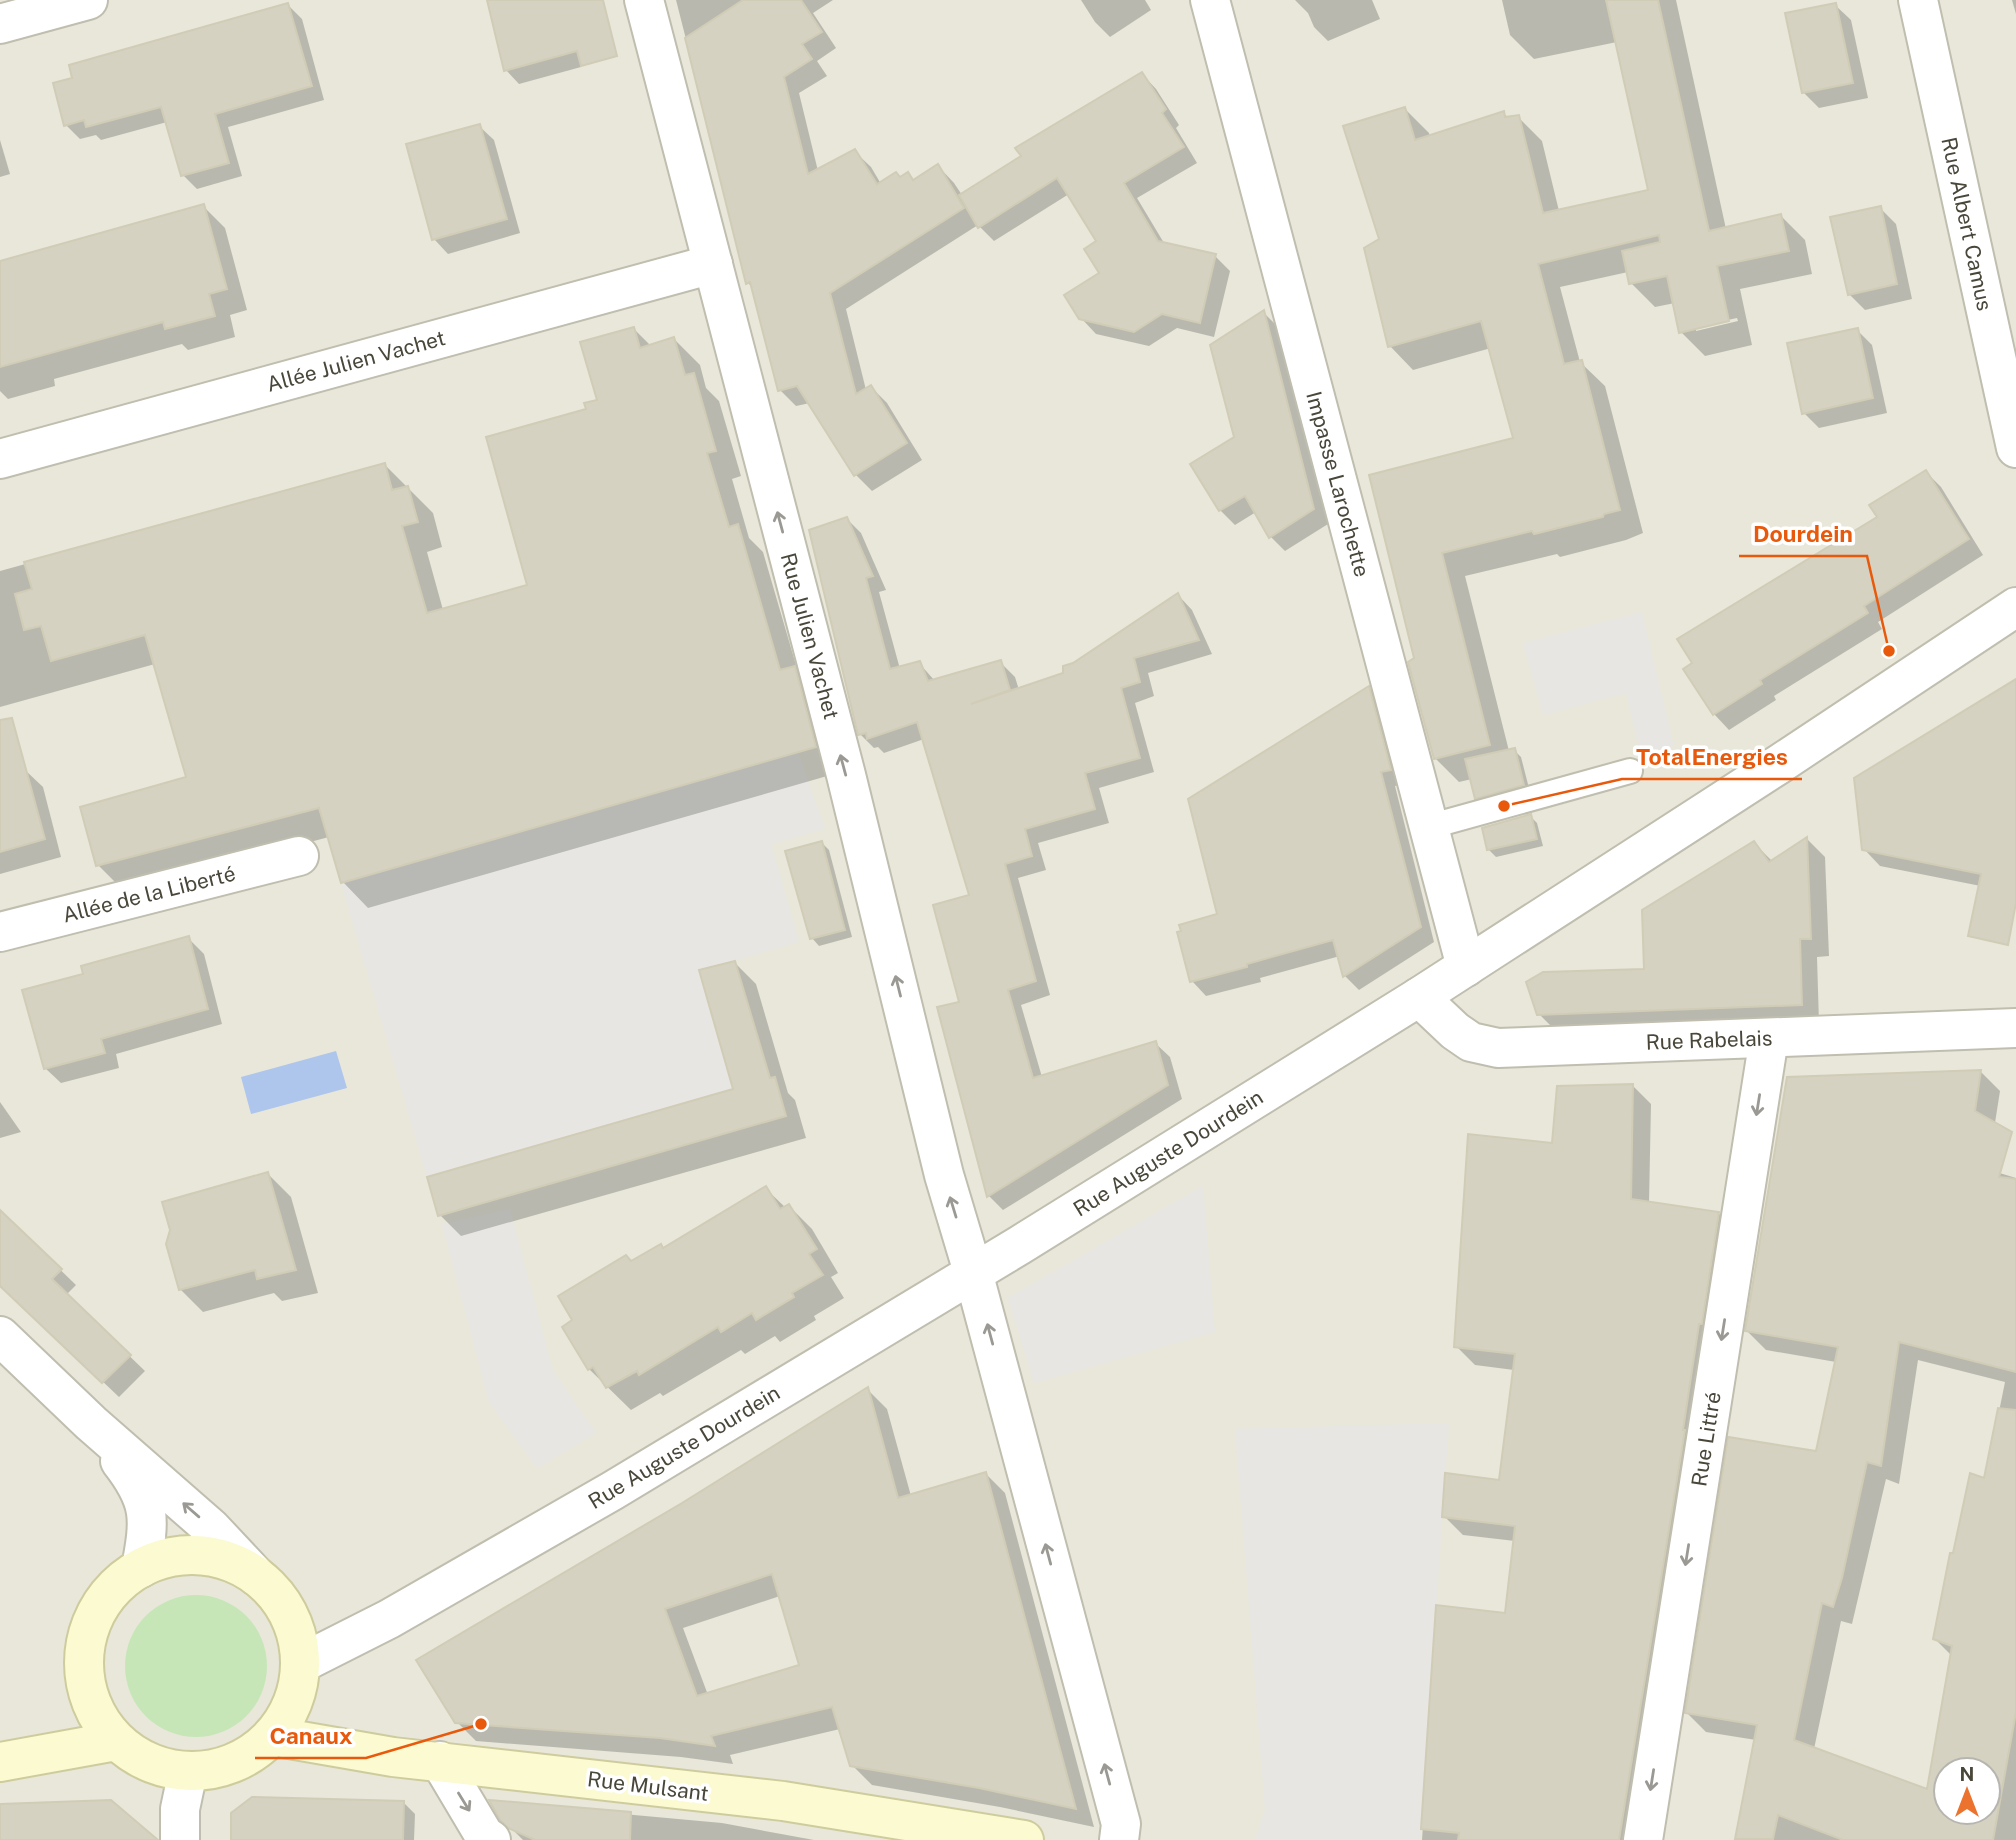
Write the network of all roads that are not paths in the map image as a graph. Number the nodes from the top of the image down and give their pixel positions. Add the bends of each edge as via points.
1 (88, 0) edge
2 (644, 0) edge
3 (1210, 0) edge
4 (1917, 0) edge
5 (0, 24) edge
6 (713, 264) junction
7 (2016, 448) edge
8 (0, 459) edge
9 (2016, 607) edge
10 (1630, 771) dead end
11 (1428, 827) junction
12 (299, 856) dead end
13 (0, 932) edge
14 (1466, 967) junction
15 (1419, 997) junction
16 (2016, 1028) edge
17 (1769, 1038) junction
18 (973, 1272) junction
19 (0, 1336) edge
20 (91, 1423) junction
21 (141, 1568) junction
22 (256, 1576) junction
23 (300, 1664) junction
24 (272, 1736) junction
25 (116, 1741) junction
26 (440, 1761) junction
27 (0, 1762) edge
28 (188, 1771) junction
29 (180, 1840) edge
30 (491, 1840) edge
31 (1024, 1840) edge
32 (1119, 1840) edge
33 (1643, 1840) edge

1 - 5 street
2 - 6 street, Rue Julien Vachet
3 - 11 street, Impasse Larochette
4 - 7 street, Rue Albert Camus
6 - 8 street, Allée Julien Vachet
18 -> 6 street, Rue Julien Vachet via 944,1175
9 - 14 street, Rue Auguste Dourdein
10 - 11 lane
11 - 14 street, Impasse Larochette
12 - 13 street, Allée de la Liberté
14 - 15 street, Rue Auguste Dourdein
15 - 17 street, Rue Rabelais via 1472,1042 1498,1048
15 - 18 street, Rue Auguste Dourdein
16 - 17 street, Rue Rabelais
17 -> 33 street, Rue Littré
18 - 23 street, Rue Auguste Dourdein via 601,1498 389,1619
32 -> 18 street, Rue Julien Vachet via 1121,1824
19 - 20 street
20 - 21 street via 144,1498 148,1532
22 -> 20 street via 211,1528
21 - 22 main road via 189,1554 225,1560
21 - 25 main road via 126,1576 101,1603 85,1639 83,1668 88,1694 99,1720
22 - 23 main road via 277,1596 290,1618
23 - 24 main road via 296,1701
24 - 26 main road, Rue Mulsant
24 - 28 main road via 242,1758
25 - 27 main road
25 - 28 main road via 142,1760
26 -> 30 street
26 - 31 main road, Rue Mulsant via 783,1801
28 - 29 street via 180,1809

